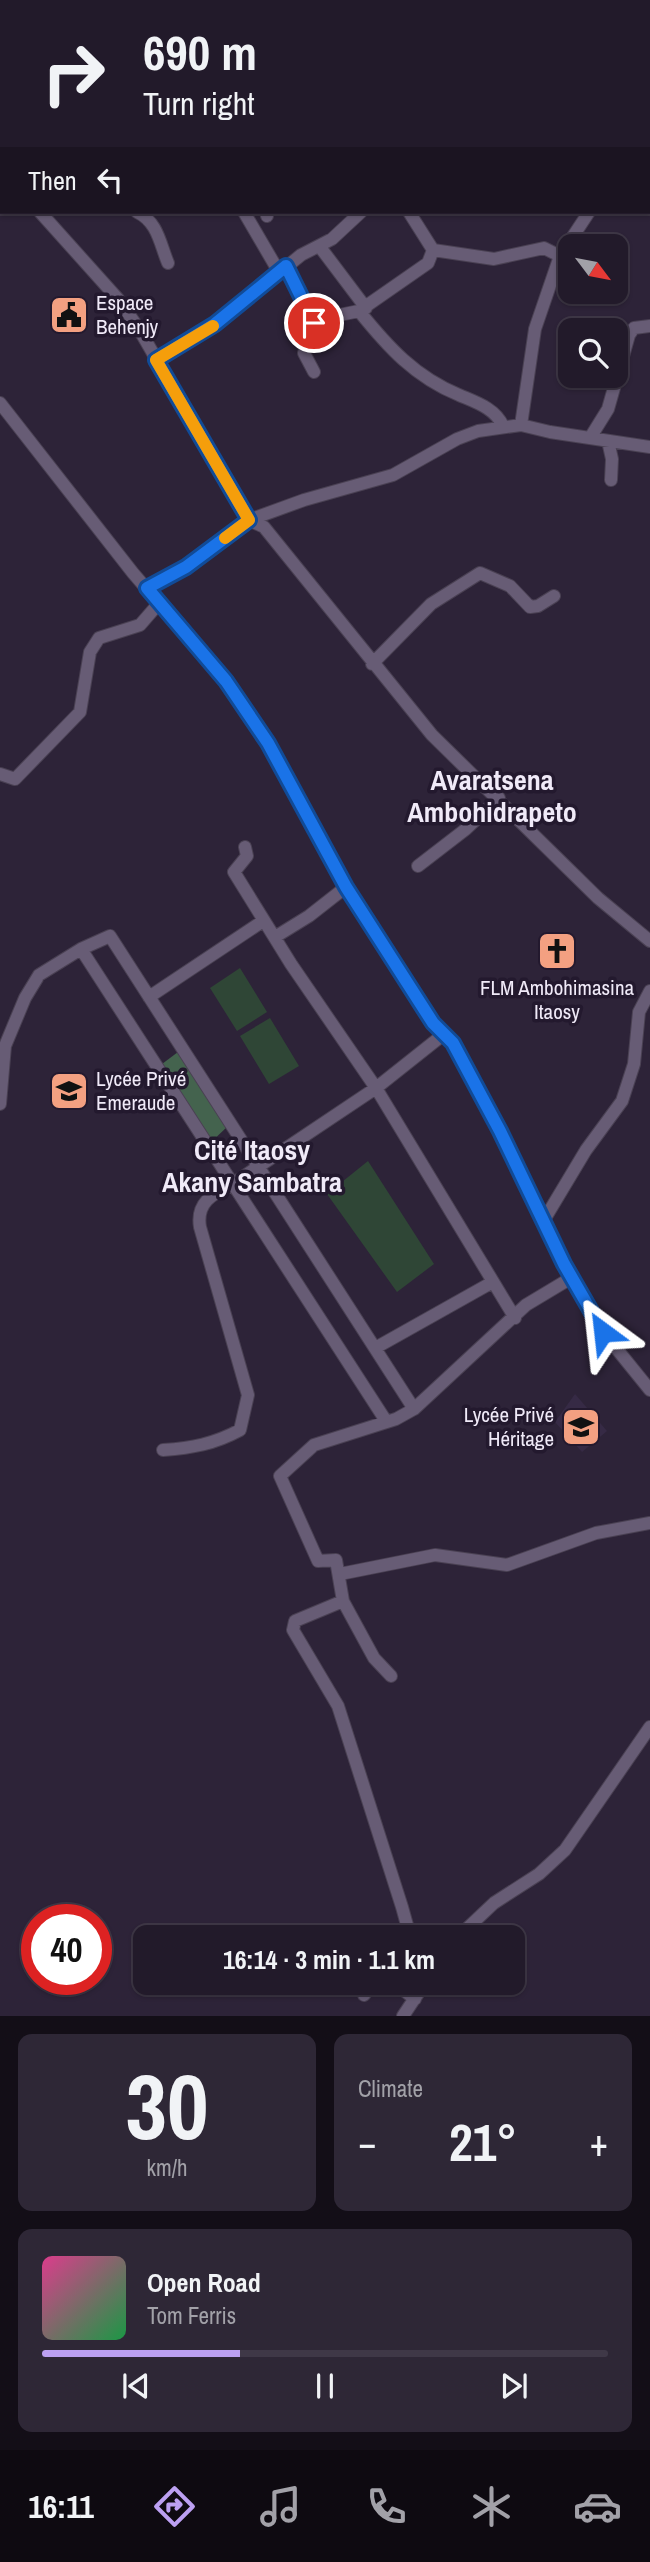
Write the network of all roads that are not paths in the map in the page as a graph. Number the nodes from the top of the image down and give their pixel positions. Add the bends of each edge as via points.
1 (140, 214) edge
2 (245, 214) edge
3 (359, 214) edge
4 (410, 214) edge
5 (588, 214) edge
6 (47, 215) edge
7 (574, 234) edge
8 (320, 247) junction
9 (433, 250) junction
10 (558, 255) edge
11 (558, 262) edge
12 (168, 263) dead end
13 (282, 269) junction
14 (362, 310) junction
15 (315, 320) junction
16 (650, 326) edge
17 (156, 360) junction
18 (314, 372) dead end
19 (0, 403) edge
20 (521, 425) junction
21 (503, 426) junction
22 (590, 438) junction
23 (608, 441) junction
24 (650, 447) edge
25 (611, 480) dead end
26 (249, 520) junction
27 (147, 588) junction
28 (554, 596) dead end
29 (160, 602) junction
30 (372, 664) junction
31 (0, 774) edge
32 (499, 798) junction
33 (245, 847) dead end
34 (418, 866) dead end
35 (346, 887) junction
36 (263, 921) junction
37 (275, 937) junction
38 (650, 941) edge
39 (81, 949) junction
40 (650, 991) edge
41 (149, 997) junction
42 (444, 1034) junction
43 (376, 1087) junction
44 (0, 1104) edge
45 (256, 1166) junction
46 (231, 1185) junction
47 (544, 1220) junction
48 (571, 1278) junction
49 (491, 1283) junction
50 (514, 1318) junction
51 (377, 1347) junction
52 (650, 1390) edge
53 (414, 1409) junction
54 (386, 1421) junction
55 (163, 1450) dead end
56 (650, 1523) edge
57 (340, 1574) junction
58 (343, 1601) junction
59 (391, 1676) dead end
60 (650, 1727) edge
61 (407, 1925) edge
62 (471, 1925) edge
63 (410, 1995) edge
64 (418, 1995) edge
65 (415, 1999) junction
66 (403, 2016) edge

1 - 12 street via 161,238
2 - 13 street
3 - 8 street
4 - 9 street
5 - 7 street
6 - 17 street via 118,299
8 - 13 street
8 - 14 street
9 - 10 street via 494,259 544,248
9 - 14 street via 428,262
11 - 20 street via 532,341
13 - 15 street
13 - 17 street via 215,324
14 - 15 street
14 - 21 street via 402,360 440,386 487,408
15 - 18 street via 304,353
16 - 22 street via 634,328 629,335 608,409
17 - 26 street
19 - 27 street
20 - 21 street
20 - 22 street
21 - 26 street via 457,439 370,484
22 - 23 street
23 - 24 street
23 - 25 street
26 - 27 street via 186,567
26 - 30 street via 264,527
27 - 29 street
28 - 30 street via 530,607 510,586 480,573 431,604
29 - 31 street via 140,625 99,638 90,652 80,712 15,779
29 - 35 street via 226,681 268,743
30 - 32 street via 432,735
32 - 34 street
32 - 38 street via 598,898
33 - 36 street via 247,856 234,872
35 - 37 street
35 - 42 street
36 - 37 street
36 - 41 street
37 - 43 street
39 - 41 street via 110,936
39 - 44 street via 39,975 25,998 5,1046
39 - 46 street
40 - 47 street via 639,1012 634,1064 622,1101
41 - 45 street
42 - 43 street
42 - 47 street via 453,1043
43 - 45 street
43 - 49 street
45 - 46 street
45 - 51 street
46 - 54 street
46 - 55 street via 210,1195 199,1218 248,1395 245,1413 240,1430 221,1440
47 - 48 street
48 - 50 street via 526,1305
48 - 52 street via 603,1332
49 - 50 street
49 - 51 street
50 - 53 street
51 - 53 street
53 - 54 street
54 - 57 street via 314,1445 280,1476 318,1561 337,1560
56 - 57 street via 596,1533 507,1565 435,1555
57 - 58 street
58 - 59 street via 374,1658
58 - 61 street via 295,1621 293,1630 338,1706
60 - 62 street via 565,1850
63 - 65 street
64 - 65 street
65 - 66 street

